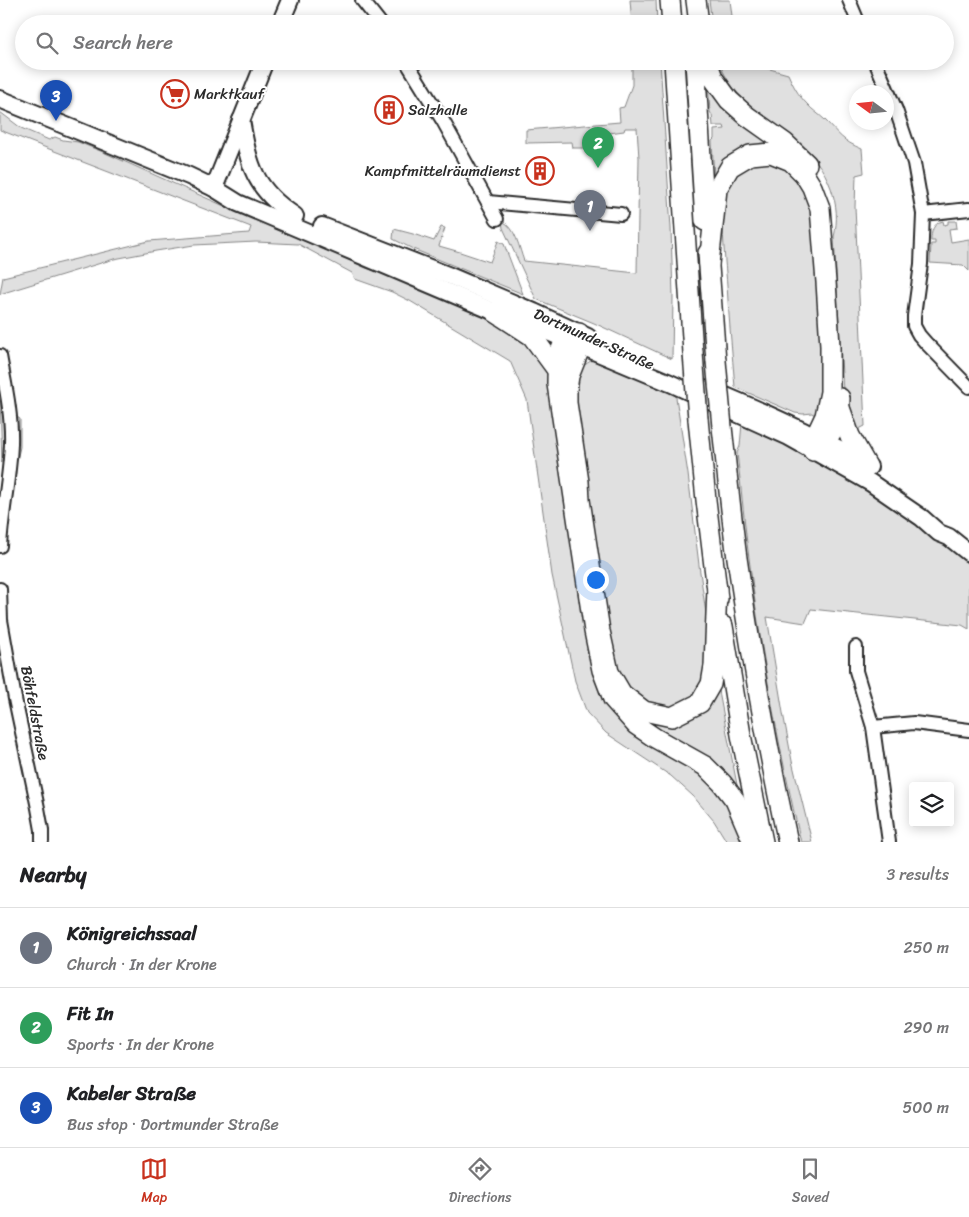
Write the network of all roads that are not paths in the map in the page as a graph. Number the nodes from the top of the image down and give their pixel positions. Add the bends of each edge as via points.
1 (290, 0) edge
2 (362, 0) edge
3 (670, 0) edge
4 (691, 0) edge
5 (696, 0) edge
6 (849, 0) edge
7 (284, 15) edge
8 (374, 15) edge
9 (671, 15) edge
10 (692, 15) edge
11 (698, 15) edge
12 (855, 15) edge
13 (261, 70) edge
14 (412, 70) edge
15 (675, 70) edge
16 (696, 70) edge
17 (710, 70) edge
18 (879, 70) edge
19 (3, 98) edge
20 (241, 120) junction
21 (214, 188) junction
22 (488, 202) junction
23 (969, 209) edge
24 (621, 214) dead end
25 (924, 214) junction
26 (295, 216) junction
27 (497, 219) dead end
28 (708, 264) junction
29 (495, 312) junction
30 (576, 339) junction
31 (0, 356) edge
32 (557, 370) junction
33 (969, 387) edge
34 (840, 408) junction
35 (818, 443) junction
36 (867, 466) junction
37 (949, 537) junction
38 (0, 546) edge
39 (969, 553) edge
40 (716, 588) junction
41 (0, 590) edge
42 (856, 647) dead end
43 (873, 728) junction
44 (969, 730) edge
45 (42, 842) edge
46 (753, 842) edge
47 (763, 842) edge
48 (788, 842) edge
49 (889, 842) edge

1 - 7 main road
2 - 8 street
3 - 9 highway
4 - 10 highway
5 - 11 highway
6 - 12 street
13 - 20 main road
14 - 22 street
15 - 40 highway, bridge via 698,419
16 - 28 highway
17 - 34 highway via 729,100 785,143 805,161 819,180 826,205
18 - 25 street via 914,163
19 - 21 main road, Dortmunder Straße
20 - 21 main road
20 - 26 main road via 252,170 280,206
21 - 26 main road, Dortmunder Straße via 242,195
21 - 29 main road, Dortmunder Straße via 238,203
22 - 24 street
22 - 27 street
23 - 25 street
25 - 33 street via 914,326
26 - 30 main road, Dortmunder Straße via 534,312
28 - 35 highway via 717,189 730,167 750,155 771,153 791,161 804,174 820,208 830,392
28 - 48 highway, bridge via 737,557 774,780
29 - 30 main road, Dortmunder Straße
29 - 32 highway via 532,336
30 - 32 highway via 562,348
30 - 35 main road, Dortmunder Straße via 720,394
30 - 40 highway via 567,403 600,630 610,672 622,694 644,711 672,717 700,703 711,684 714,666
31 - 38 street via 11,443
32 - 46 highway via 594,631 602,670 613,699 636,725 705,766 735,800
34 - 35 highway via 835,429
34 - 36 highway via 850,436
35 - 36 main road, Dortmunder Straße
35 - 37 main road, Dortmunder Straße
36 - 37 main road, Dortmunder Straße via 944,528
37 - 39 main road, Dortmunder Straße
40 - 47 highway
41 - 45 street, Böhfeldstraße via 6,646
42 - 43 street via 856,671
43 - 44 street via 914,723
43 - 49 street

